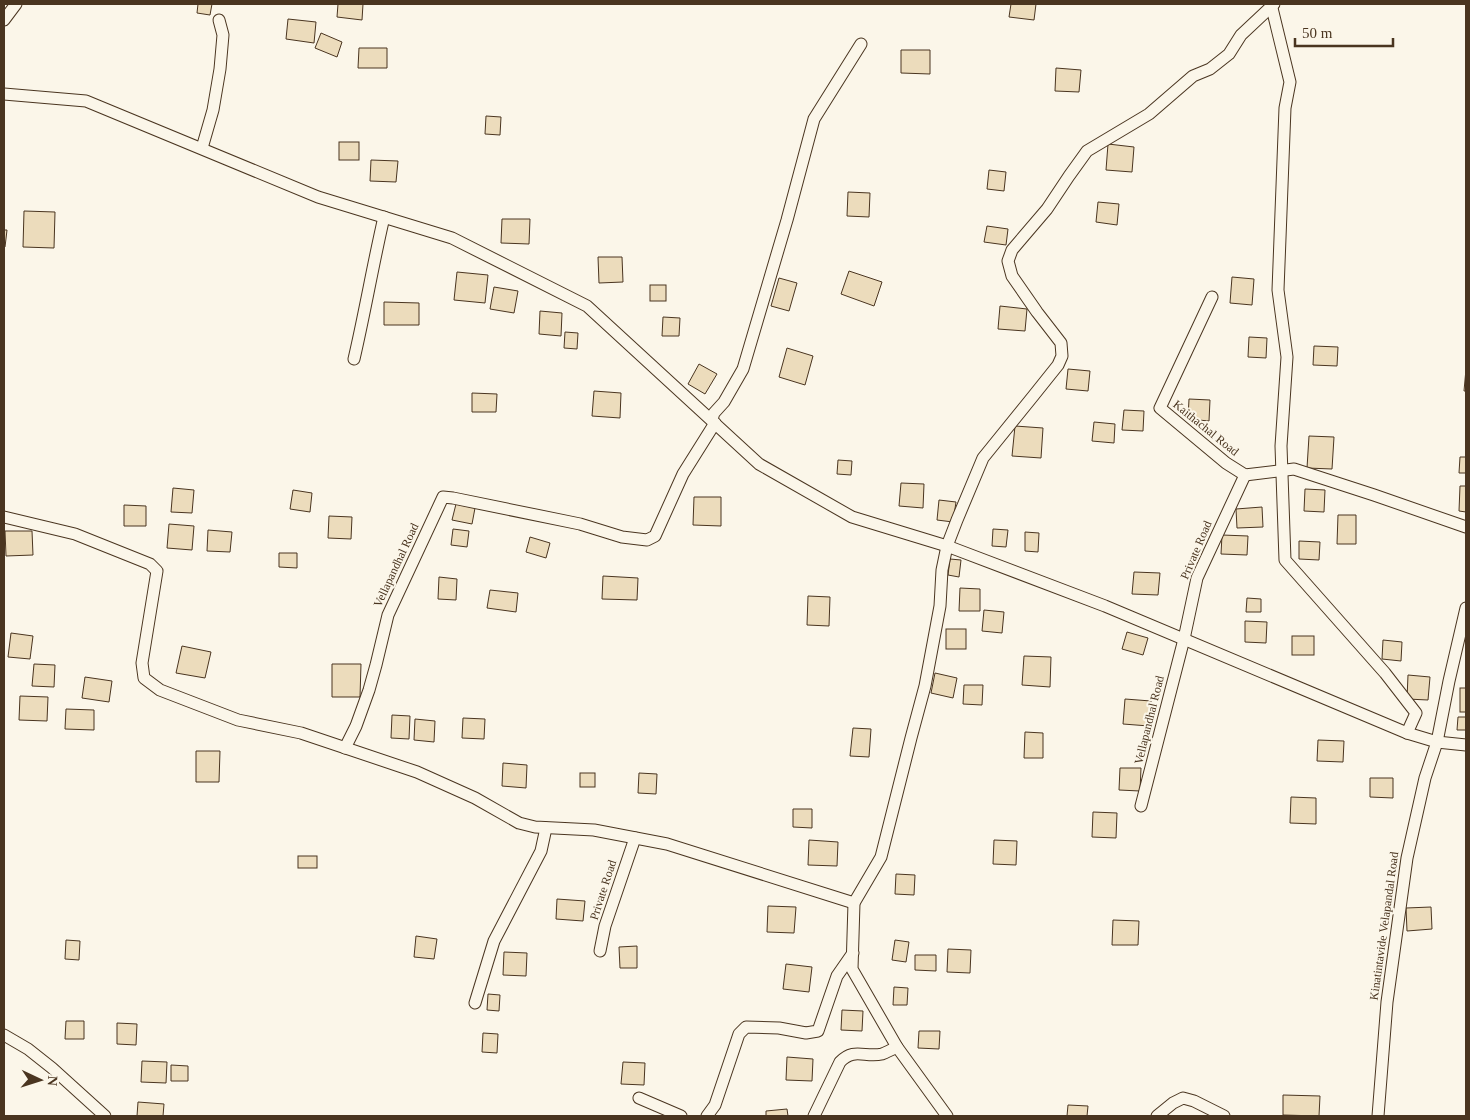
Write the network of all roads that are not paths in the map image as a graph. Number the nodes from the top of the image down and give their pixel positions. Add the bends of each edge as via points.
1 (16, 4) edge
2 (1272, 4) edge
3 (4, 20) edge
4 (219, 20) dead end
5 (861, 44) dead end
6 (4, 94) edge
7 (202, 148) junction
8 (384, 217) junction
9 (1212, 297) dead end
10 (354, 359) dead end
11 (713, 421) junction
12 (1282, 471) junction
13 (1245, 475) junction
14 (4, 517) edge
15 (1466, 527) edge
16 (947, 546) junction
17 (1466, 608) edge
18 (1184, 640) junction
19 (1407, 732) junction
20 (1438, 742) junction
21 (1466, 745) edge
22 (345, 748) junction
23 (1141, 806) dead end
24 (546, 828) junction
25 (635, 838) junction
26 (854, 903) junction
27 (600, 951) dead end
28 (853, 953) junction
29 (475, 1003) dead end
30 (4, 1035) edge
31 (897, 1047) junction
32 (639, 1098) dead end
33 (105, 1116) edge
34 (681, 1116) edge
35 (707, 1116) edge
36 (814, 1116) edge
37 (947, 1116) edge
38 (1157, 1116) edge
39 (1224, 1116) edge
40 (1378, 1116) edge

1 - 3 street
2 - 12 street via 1290,82 1285,108 1278,290 1287,358
2 - 16 street via 1241,35 1229,54 1210,69 1193,76 1149,114 1087,151 1047,209 1012,250 1008,261 1012,276 1061,343 1062,356 983,458
4 - 7 street via 223,35 220,68
5 - 11 street via 814,119 743,369 714,413
6 - 7 street via 86,101
7 - 8 street via 318,197
8 - 10 street
8 - 11 street via 452,238 587,306
9 - 13 street, Kaithachal Road via 1160,408
11 - 16 street via 759,464 852,516
11 - 22 street, Vellapandhal Road via 655,536 647,540 443,498 388,615 369,690
12 - 13 street
12 - 15 street via 1294,469
12 - 19 street via 1285,560 1416,713
13 - 18 street, Private Road via 1196,578
14 - 22 street via 75,534 150,564 157,571 142,663 144,678 160,690 238,720 301,733
16 - 18 street
16 - 26 street via 926,686 881,857
17 - 20 street, Kinatintavide Velapandal Road
18 - 19 street
18 - 23 street, Vellapandhal Road
19 - 20 street
20 - 21 street
20 - 40 street, Kinatintavide Velapandal Road via 1425,778 1406,858
22 - 24 street via 417,772 520,823
24 - 25 street via 594,830
24 - 29 street via 541,851 494,940
25 - 26 street via 667,844
25 - 27 street, Private Road via 605,926
26 - 28 street
28 - 31 street via 852,969
28 - 35 street via 837,976 818,1031 806,1034 779,1028 746,1027 739,1034 715,1105
30 - 33 street via 52,1068
31 - 36 street via 881,1054 846,1056
31 - 37 street
32 - 34 street
38 - 39 street via 1183,1098

